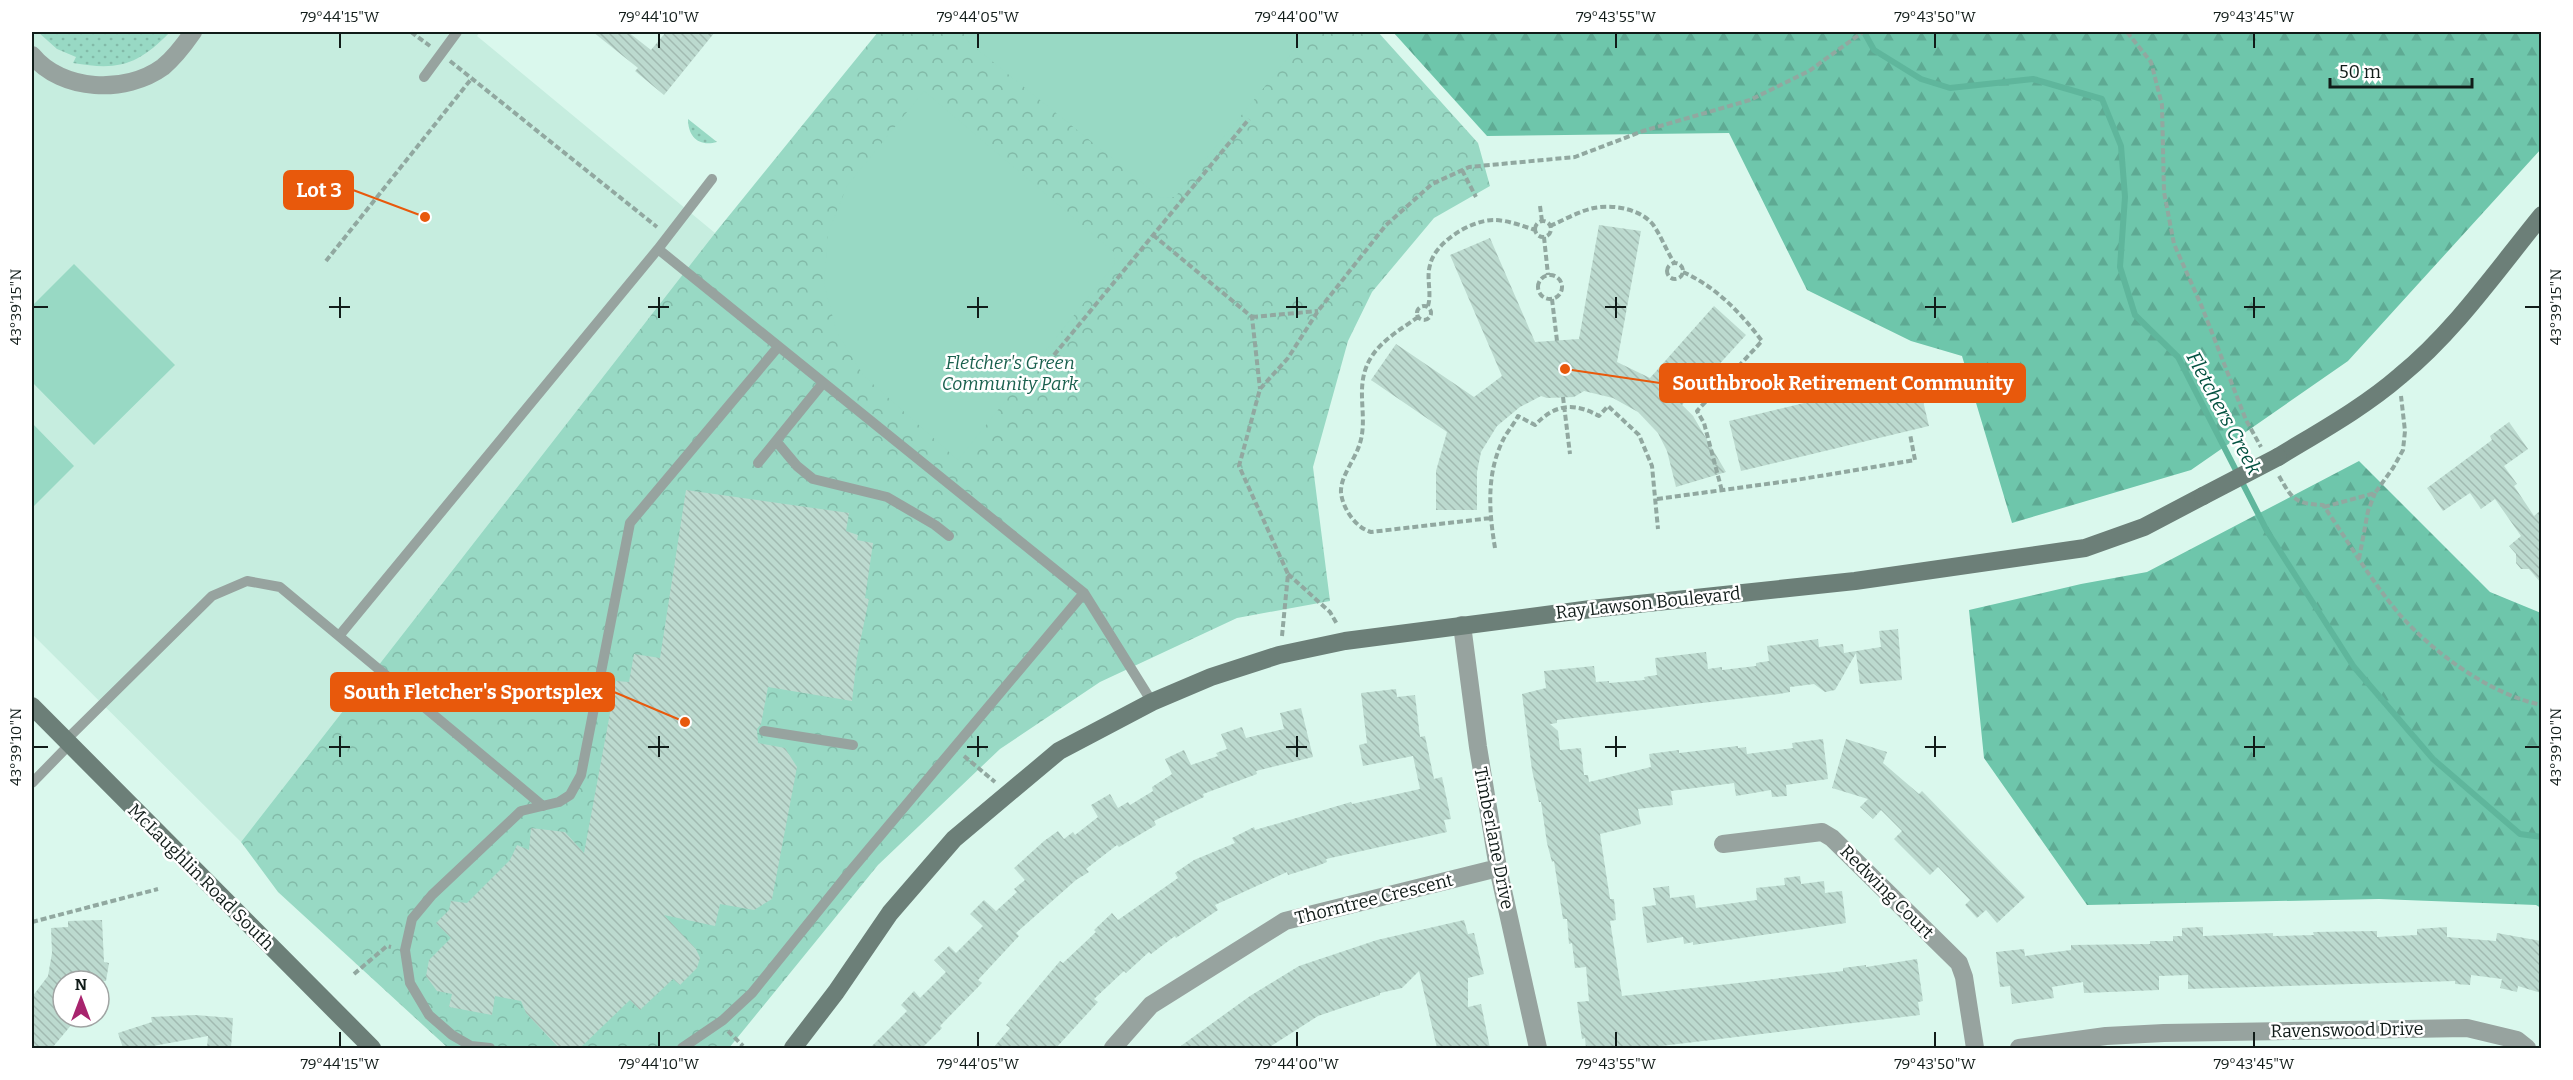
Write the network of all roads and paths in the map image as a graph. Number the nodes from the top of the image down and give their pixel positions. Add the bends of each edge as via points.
1 (193, 32) edge
2 (411, 32) edge
3 (457, 32) edge
4 (1863, 32) edge
5 (2127, 32) edge
6 (440, 53) junction
7 (33, 59) edge
8 (424, 77) dead end
9 (472, 78) junction
10 (1249, 119) dead end
11 (1462, 170) junction
12 (712, 179) dead end
13 (1476, 197) dead end
14 (1540, 206) dead end
15 (2541, 214) edge
16 (1542, 221) junction
17 (1550, 226) junction
18 (657, 227) dead end
19 (1535, 230) junction
20 (1153, 235) junction
21 (1544, 237) junction
22 (658, 249) junction
23 (326, 261) dead end
24 (1675, 264) junction
25 (1683, 272) junction
26 (1548, 275) junction
27 (1552, 299) junction
28 (1428, 306) junction
29 (1318, 311) junction
30 (1252, 317) junction
31 (1418, 317) junction
32 (1557, 340) dead end
33 (778, 346) junction
34 (1054, 355) dead end
35 (2399, 377) junction
36 (823, 383) junction
37 (1260, 389) junction
38 (1563, 398) dead end
39 (1565, 407) junction
40 (1910, 434) dead end
41 (776, 441) junction
42 (1570, 454) dead end
43 (2272, 458) junction
44 (758, 463) dead end
45 (1722, 491) junction
46 (2376, 493) junction
47 (1657, 499) junction
48 (2324, 507) junction
49 (1491, 518) junction
50 (1658, 529) dead end
51 (949, 536) dead end
52 (1495, 548) dead end
53 (2359, 558) junction
54 (1288, 574) junction
55 (1084, 593) junction
56 (1462, 625) junction
57 (339, 636) junction
58 (1345, 641) junction
59 (1279, 655) junction
60 (1152, 702) junction
61 (2541, 705) edge
62 (32, 706) edge
63 (764, 731) dead end
64 (67, 743) junction
65 (853, 745) dead end
66 (954, 748) junction
67 (32, 783) edge
68 (1008, 792) junction
69 (543, 806) junction
70 (1723, 844) dead end
71 (1498, 868) junction
72 (158, 890) dead end
73 (32, 922) edge
74 (405, 950) junction
75 (354, 974) dead end
76 (2164, 1041) edge
77 (372, 1048) edge
78 (490, 1048) edge
79 (681, 1048) edge
80 (793, 1048) edge
81 (1113, 1048) edge
82 (1538, 1048) edge
83 (1976, 1048) edge
84 (2019, 1048) edge
85 (2527, 1048) edge

1 - 7 street via 162,67 138,80 111,86 84,84 58,75
2 - 6 path
3 - 6 lane
4 - 11 path via 1809,71 1750,100 1643,131 1575,157
5 - 43 path via 2151,62 2162,105 2164,192 2174,244 2246,420
6 - 8 lane
6 - 9 path
9 - 18 path
9 - 23 path
10 - 20 path
11 - 13 path
11 - 29 path via 1432,184 1386,225
12 - 22 lane
14 - 16 path
15 - 35 street, Ray Lawson Boulevard via 2474,299
16 - 17 path
16 - 19 path
17 - 21 path via 1550,233
17 - 24 path via 1593,208 1633,211 1653,225
19 - 21 path
19 - 28 path via 1504,221 1486,221 1443,242 1430,264
20 - 30 path
20 - 34 path
21 - 26 path
22 - 33 lane
22 - 57 lane
24 - 25 path
24 - 25 path via 1668,269 1669,277 1679,278
25 - 45 path via 1720,294 1762,340 1697,411 1704,423
26 - 27 path via 1561,283 1561,291
26 - 27 path via 1539,282 1538,291
27 - 32 path
28 - 31 path via 1418,309
28 - 31 path via 1432,312 1429,319
29 - 30 path
29 - 37 path via 1288,358
30 - 37 path
31 - 49 path via 1384,342 1364,372 1360,389 1360,445 1342,486 1343,499 1357,525 1371,532
33 - 36 lane
33 - 69 lane via 630,523 582,775 570,795
35 - 43 street, Ray Lawson Boulevard via 2343,418
35 - 46 path via 2405,431 2403,450
36 - 41 lane
36 - 55 lane
37 - 54 path via 1239,465
38 - 39 path
39 - 42 path
39 - 47 path via 1586,409 1599,417 1608,406 1639,435 1652,466
39 - 49 path via 1545,414 1535,425 1518,416 1503,440 1490,478
40 - 45 path via 1915,460
41 - 44 lane
41 - 51 lane via 813,479 886,497
43 - 48 path via 2292,498
43 - 56 street, Ray Lawson Boulevard, bridge via 2144,527 2085,548 1856,581
45 - 47 path
46 - 48 path
46 - 53 path via 2368,511
47 - 50 path
48 - 53 path
49 - 52 path
53 - 61 path via 2400,615 2446,656 2474,676 2524,702
54 - 58 path via 1330,612
54 - 59 path
55 - 60 lane
55 - 66 lane
56 - 58 street, Ray Lawson Boulevard
56 - 71 street, Timberlane Drive
57 - 64 lane via 280,587 247,581 212,597
57 - 69 lane
58 - 59 street, Ray Lawson Boulevard
59 - 60 street, Ray Lawson Boulevard
60 - 68 street, Ray Lawson Boulevard via 1059,751
62 - 64 street, McLaughlin Road South
63 - 65 lane
64 - 67 lane
64 - 77 street, McLaughlin Road South
66 - 68 path
66 - 79 lane via 752,993 723,1020
68 - 80 street, Ray Lawson Boulevard via 954,838 890,913
69 - 74 lane via 521,811 432,896 412,920
70 - 83 street, Redwing Court via 1822,832 1832,838 1959,963
71 - 81 street, Thorntree Crescent via 1285,921 1151,1005
71 - 82 street, Timberlane Drive
72 - 73 path
74 - 75 path via 387,946
74 - 78 lane via 410,983 429,1015 471,1046
76 - 84 street, Ravenswood Drive via 2106,1036
76 - 85 street, Ravenswood Drive via 2467,1028 2517,1040

